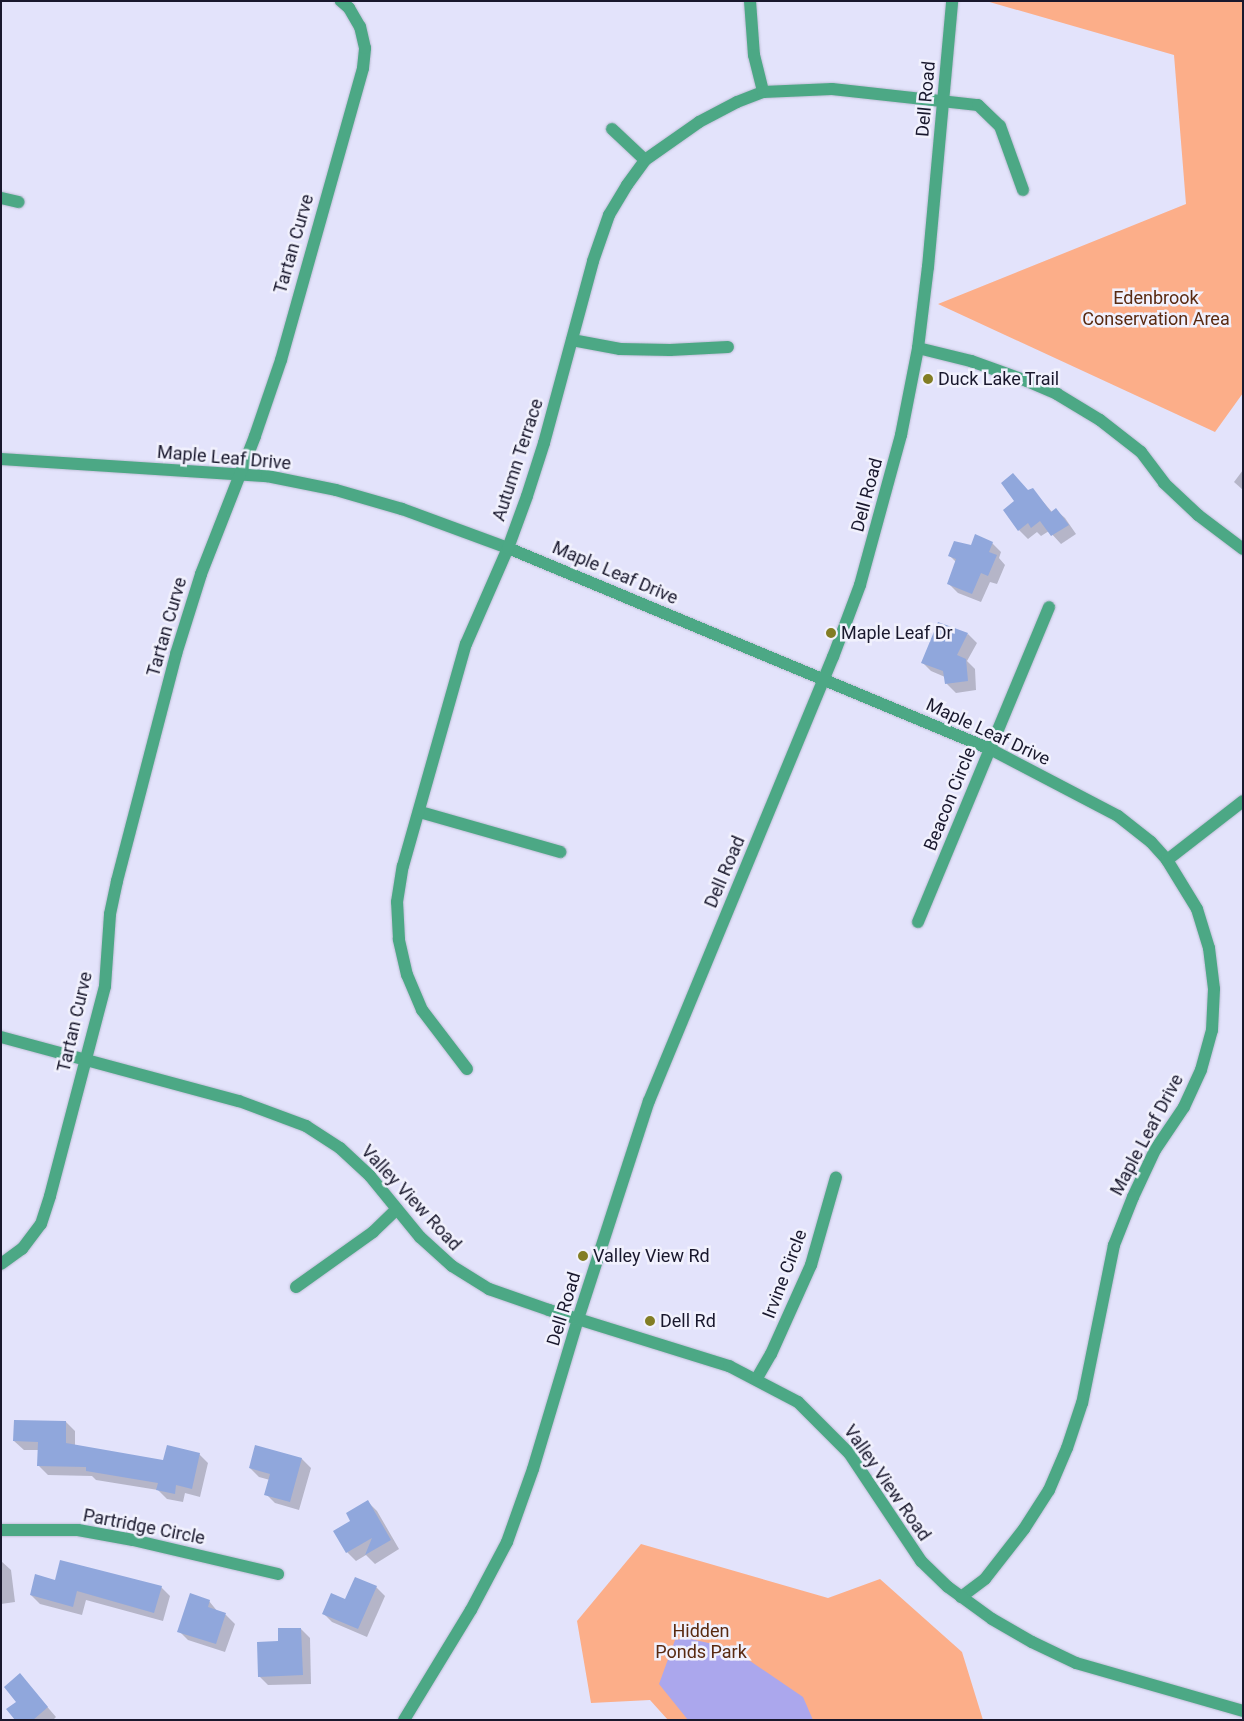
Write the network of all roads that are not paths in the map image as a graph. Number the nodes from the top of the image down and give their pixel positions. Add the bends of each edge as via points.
1 (341, 1) edge
2 (750, 1) edge
3 (952, 1) edge
4 (763, 92) junction
5 (944, 102) junction
6 (612, 129) dead end
7 (645, 160) junction
8 (1023, 190) dead end
9 (1, 198) edge
10 (19, 202) dead end
11 (572, 340) junction
12 (728, 347) dead end
13 (918, 348) junction
14 (1, 459) edge
15 (239, 476) junction
16 (508, 548) junction
17 (1243, 548) edge
18 (1049, 607) dead end
19 (824, 679) junction
20 (990, 749) junction
21 (1243, 801) edge
22 (420, 812) junction
23 (560, 852) dead end
24 (1167, 860) junction
25 (918, 922) dead end
26 (1, 1037) edge
27 (85, 1059) junction
28 (467, 1069) dead end
29 (836, 1177) dead end
30 (397, 1209) junction
31 (1, 1264) edge
32 (296, 1287) dead end
33 (578, 1319) junction
34 (757, 1378) junction
35 (1, 1530) edge
36 (278, 1574) dead end
37 (961, 1597) junction
38 (1243, 1711) edge
39 (404, 1720) edge

1 - 15 street, Tartan Curve via 360,27 365,48 362,68 281,360
2 - 4 street via 754,55
3 - 5 street, Dell Road
4 - 5 street, Autumn Terrace via 832,89
4 - 7 street, Autumn Terrace via 699,122
5 - 8 street, Autumn Terrace via 978,105 1000,126
5 - 13 street, Dell Road
6 - 7 street
7 - 11 street, Autumn Terrace via 609,215
9 - 10 street
11 - 12 street via 620,349
11 - 16 street, Autumn Terrace via 544,443
13 - 17 street via 971,361 1027,382 1056,394 1100,420 1141,452 1164,483 1198,514
13 - 19 street, Dell Road via 882,510 860,585
14 - 15 street, Maple Leaf Drive
15 - 16 street, Maple Leaf Drive via 267,476 336,490 402,509
15 - 27 street, Tartan Curve via 201,574 176,654 113,897 105,986
16 - 19 street, Maple Leaf Drive
16 - 22 street, Autumn Terrace via 466,644
18 - 20 street, Beacon Circle
19 - 20 street, Maple Leaf Drive
19 - 33 street, Dell Road via 649,1101
20 - 24 street, Maple Leaf Drive via 1118,816 1151,842
20 - 25 street, Beacon Circle
21 - 24 street
22 - 23 street
22 - 28 street, Autumn Terrace via 403,866 397,902 399,939 407,975 422,1010
24 - 37 street, Maple Leaf Drive via 1197,909 1210,948 1214,989 1212,1030 1201,1070 1184,1107 1155,1150 1114,1245 1082,1403 1049,1490 1024,1529 985,1578
26 - 27 street, Valley View Road
27 - 30 street, Valley View Road via 239,1101 306,1126 340,1148 370,1176
27 - 31 street, Tartan Curve via 41,1224 22,1249
29 - 34 street, Irvine Circle via 811,1264 772,1354
30 - 32 street via 373,1232
30 - 33 street, Valley View Road via 420,1237 452,1266 489,1289
33 - 34 street, Valley View Road via 729,1366
33 - 39 street, Dell Road via 533,1469 506,1542 471,1610
34 - 37 street, Valley View Road via 798,1402 824,1426 849,1453 921,1561
35 - 36 street, Partridge Circle via 78,1530
37 - 38 street, Valley View Road via 1000,1624 1076,1662

